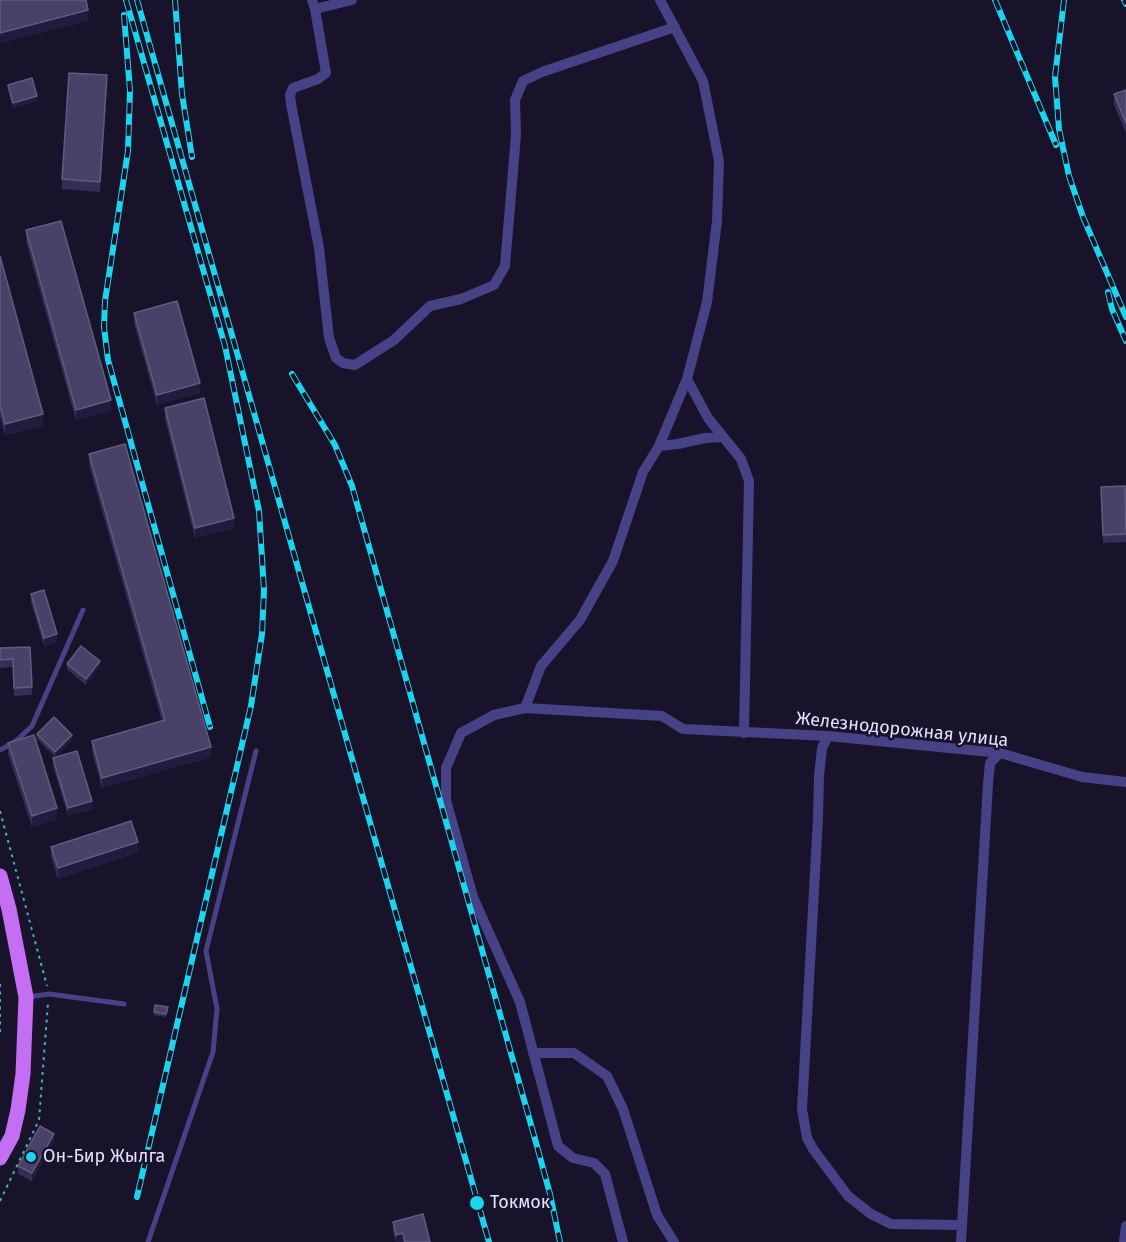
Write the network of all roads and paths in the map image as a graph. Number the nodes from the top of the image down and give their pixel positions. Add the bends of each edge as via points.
1 (352, 0) edge
2 (660, 0) edge
3 (314, 4) edge
4 (675, 27) junction
5 (687, 379) junction
6 (722, 437) junction
7 (659, 446) junction
8 (83, 610) dead end
9 (525, 708) junction
10 (744, 733) junction
11 (828, 736) junction
12 (0, 750) edge
13 (256, 751) dead end
14 (1000, 753) junction
15 (1126, 782) edge
16 (0, 876) edge
17 (5, 911) edge
18 (0, 984) edge
19 (26, 997) junction
20 (124, 1005) dead end
21 (0, 1034) edge
22 (533, 1053) junction
23 (0, 1158) edge
24 (961, 1226) junction
25 (1126, 1226) edge
26 (148, 1242) edge
27 (623, 1242) edge
28 (674, 1242) edge
29 (961, 1242) edge
30 (1124, 1242) edge

1 - 3 street
2 - 4 street
3 - 4 street via 326,73 293,88 290,95 319,248 329,338 336,358 355,365 394,340 430,306 461,299 494,285 505,266 516,135 515,100 523,81
4 - 5 street via 703,81 719,161 717,221 707,302
5 - 6 street
5 - 7 street
6 - 7 street
6 - 10 street via 741,459 749,481
7 - 9 street via 644,472 613,561 580,620 541,666
8 - 12 lane via 32,726
9 - 10 street, Железнодорожная улица via 662,716 683,729
9 - 22 street, Железнодорожная улица via 494,715 461,732 446,768 446,800 473,897 520,1002
10 - 11 street, Железнодорожная улица
11 - 14 street, Железнодорожная улица
11 - 24 street via 822,748 819,776 802,1108 807,1138 848,1196 871,1214 891,1224
13 - 26 lane via 206,951 217,1009 213,1052
14 - 15 street, Железнодорожная улица via 1082,777
14 - 24 street via 990,763 988,784
16 - 17 main road
17 - 19 main road
18 - 21 path
19 - 20 lane via 49,994
19 - 23 main road via 18,1110 12,1136
22 - 27 street, Железнодорожная улица via 558,1146 573,1158 594,1163 604,1173
22 - 28 street via 574,1053 608,1076 623,1109 657,1215
24 - 29 street
25 - 30 street

